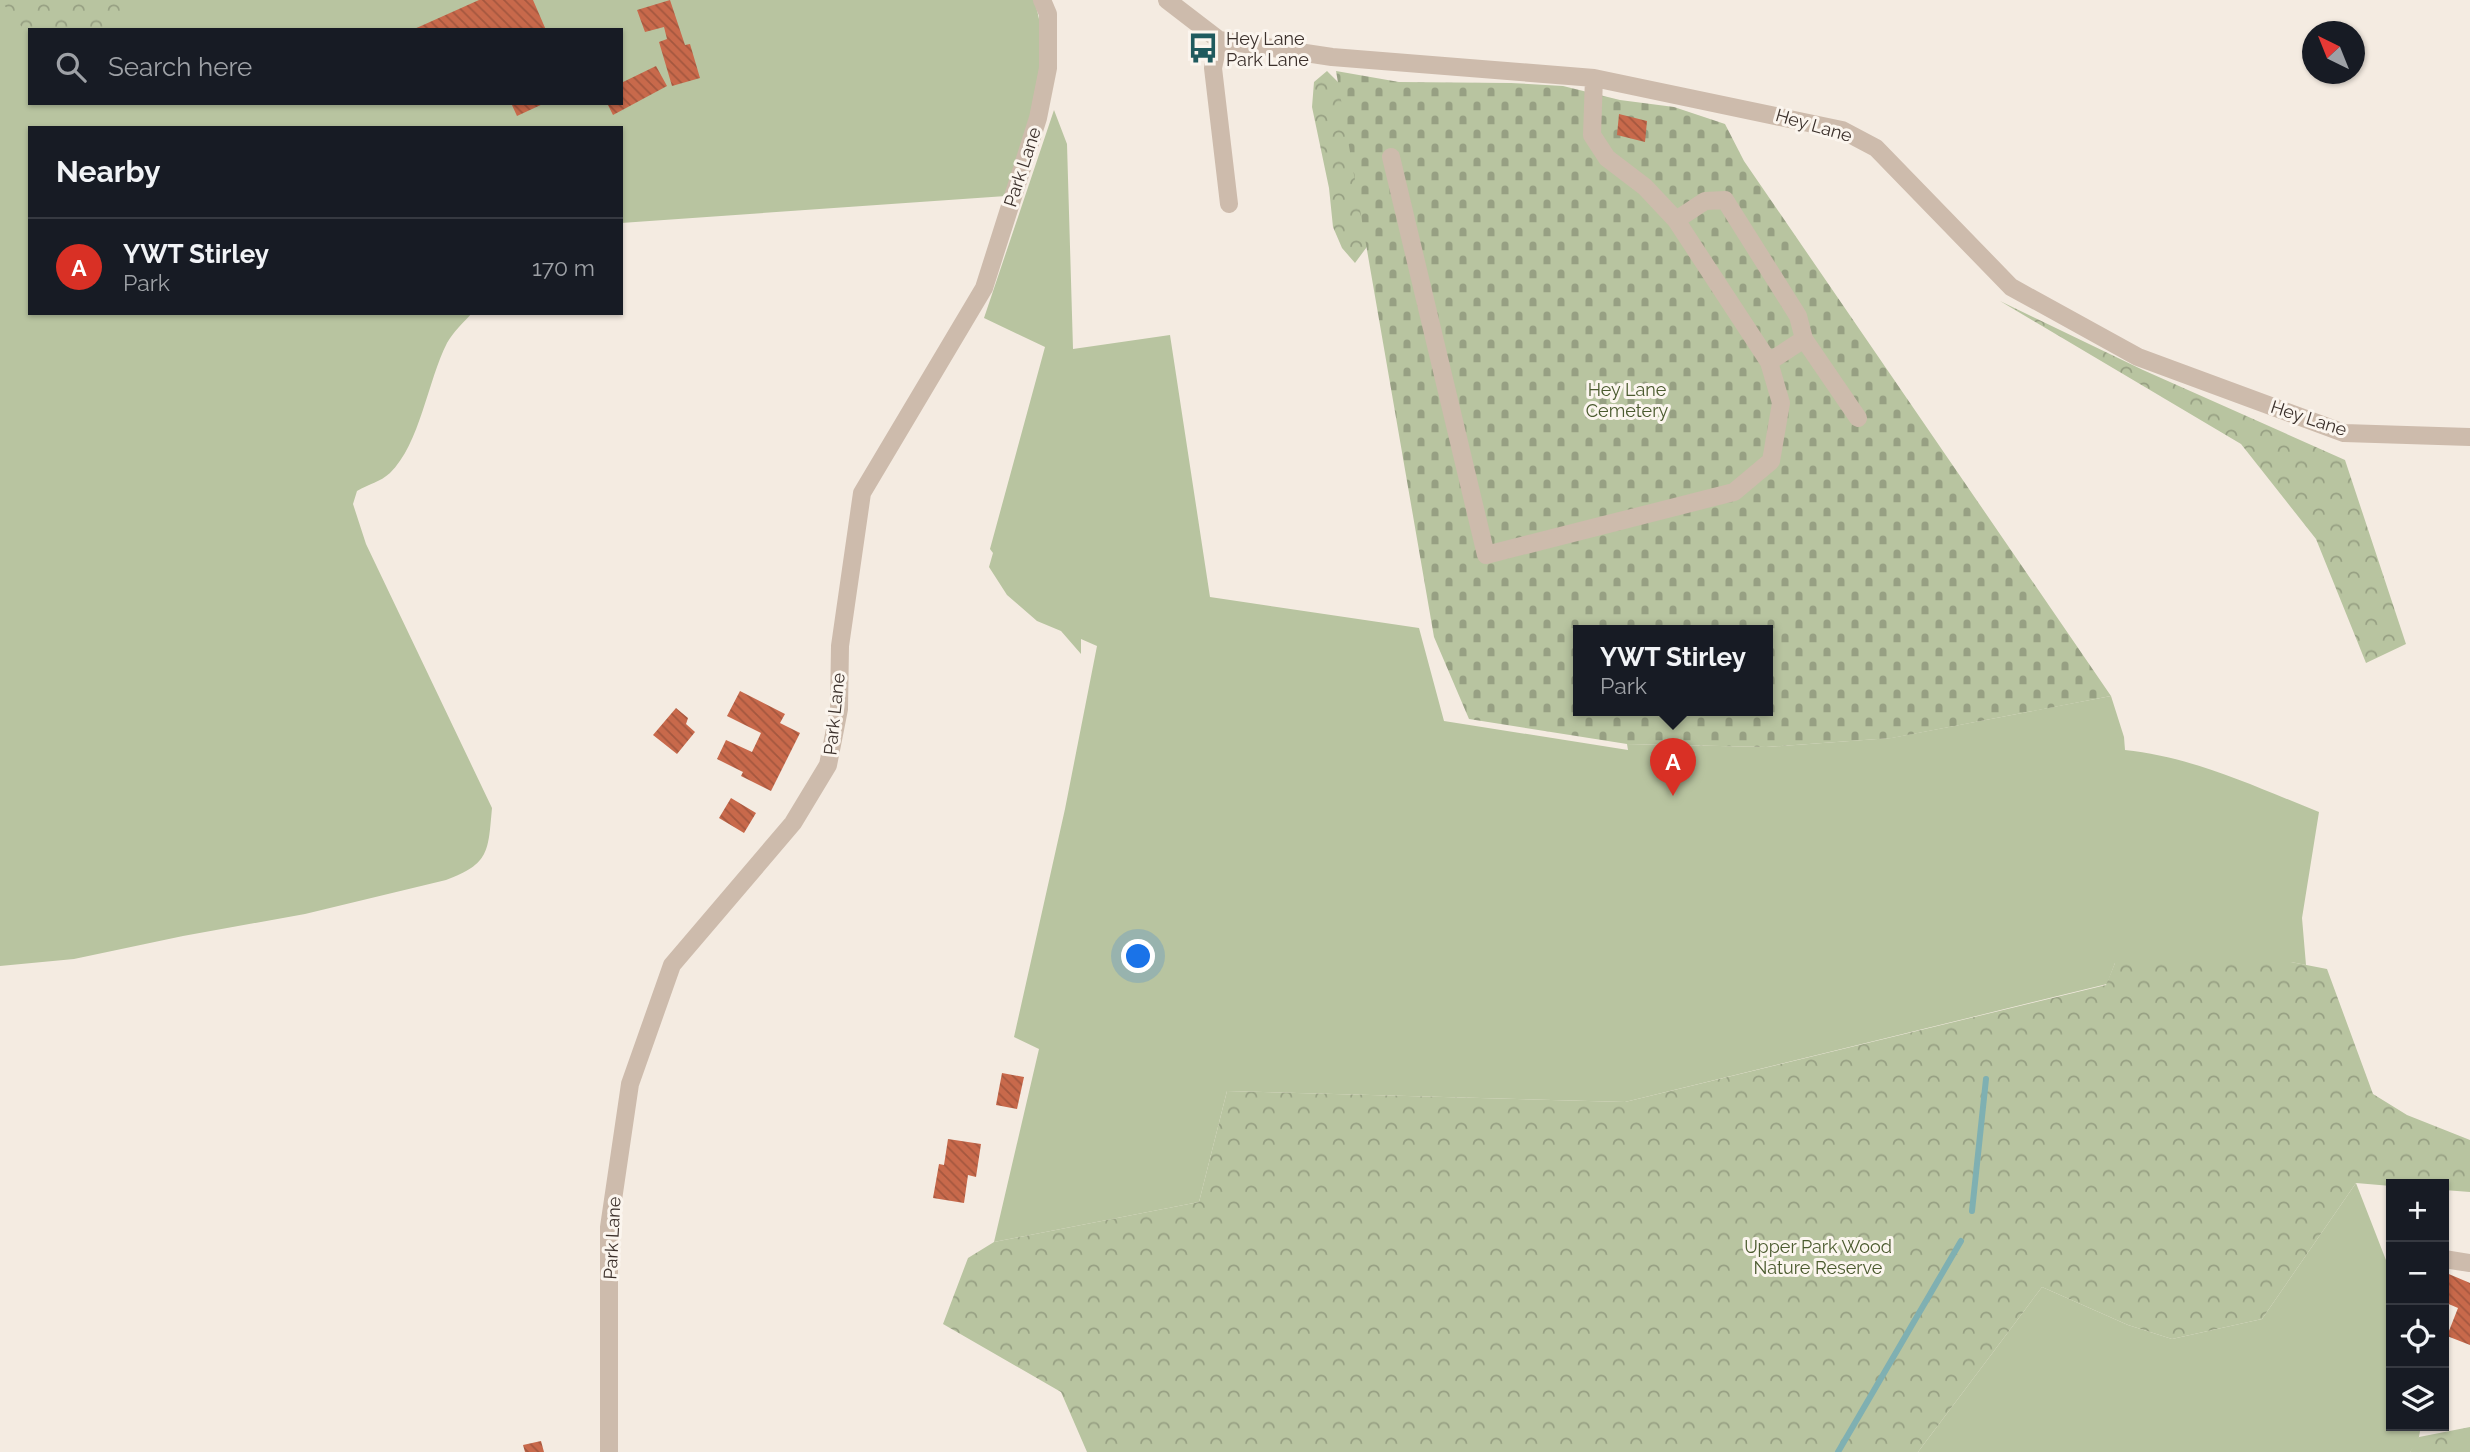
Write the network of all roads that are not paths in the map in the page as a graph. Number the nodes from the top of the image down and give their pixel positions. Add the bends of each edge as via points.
1 (1042, 0) edge
2 (1167, 0) edge
3 (1219, 40) junction
4 (1594, 78) junction
5 (1391, 157) dead end
6 (1229, 204) dead end
7 (1676, 220) junction
8 (1804, 338) junction
9 (1769, 362) junction
10 (1858, 418) dead end
11 (2470, 437) edge
12 (2449, 1260) edge
13 (2470, 1263) edge
14 (609, 1452) edge

1 - 14 street, Park Lane via 1048,14 1048,68 1038,118 984,288 862,493 840,646 839,709 828,765 793,823 672,965 630,1084 609,1227
2 - 3 street, Hey Lane
3 - 4 street, Hey Lane via 1332,57
3 - 6 street via 1213,68
4 - 7 street via 1592,135 1608,158
4 - 11 street, Hey Lane via 1759,111 1858,137 1877,148 2011,287 2138,357 2344,433
5 - 9 street via 1486,555 1734,492 1771,461 1781,403
7 - 8 street via 1705,201 1725,200 1798,316
7 - 9 street
8 - 9 street
8 - 10 street
12 - 13 street

